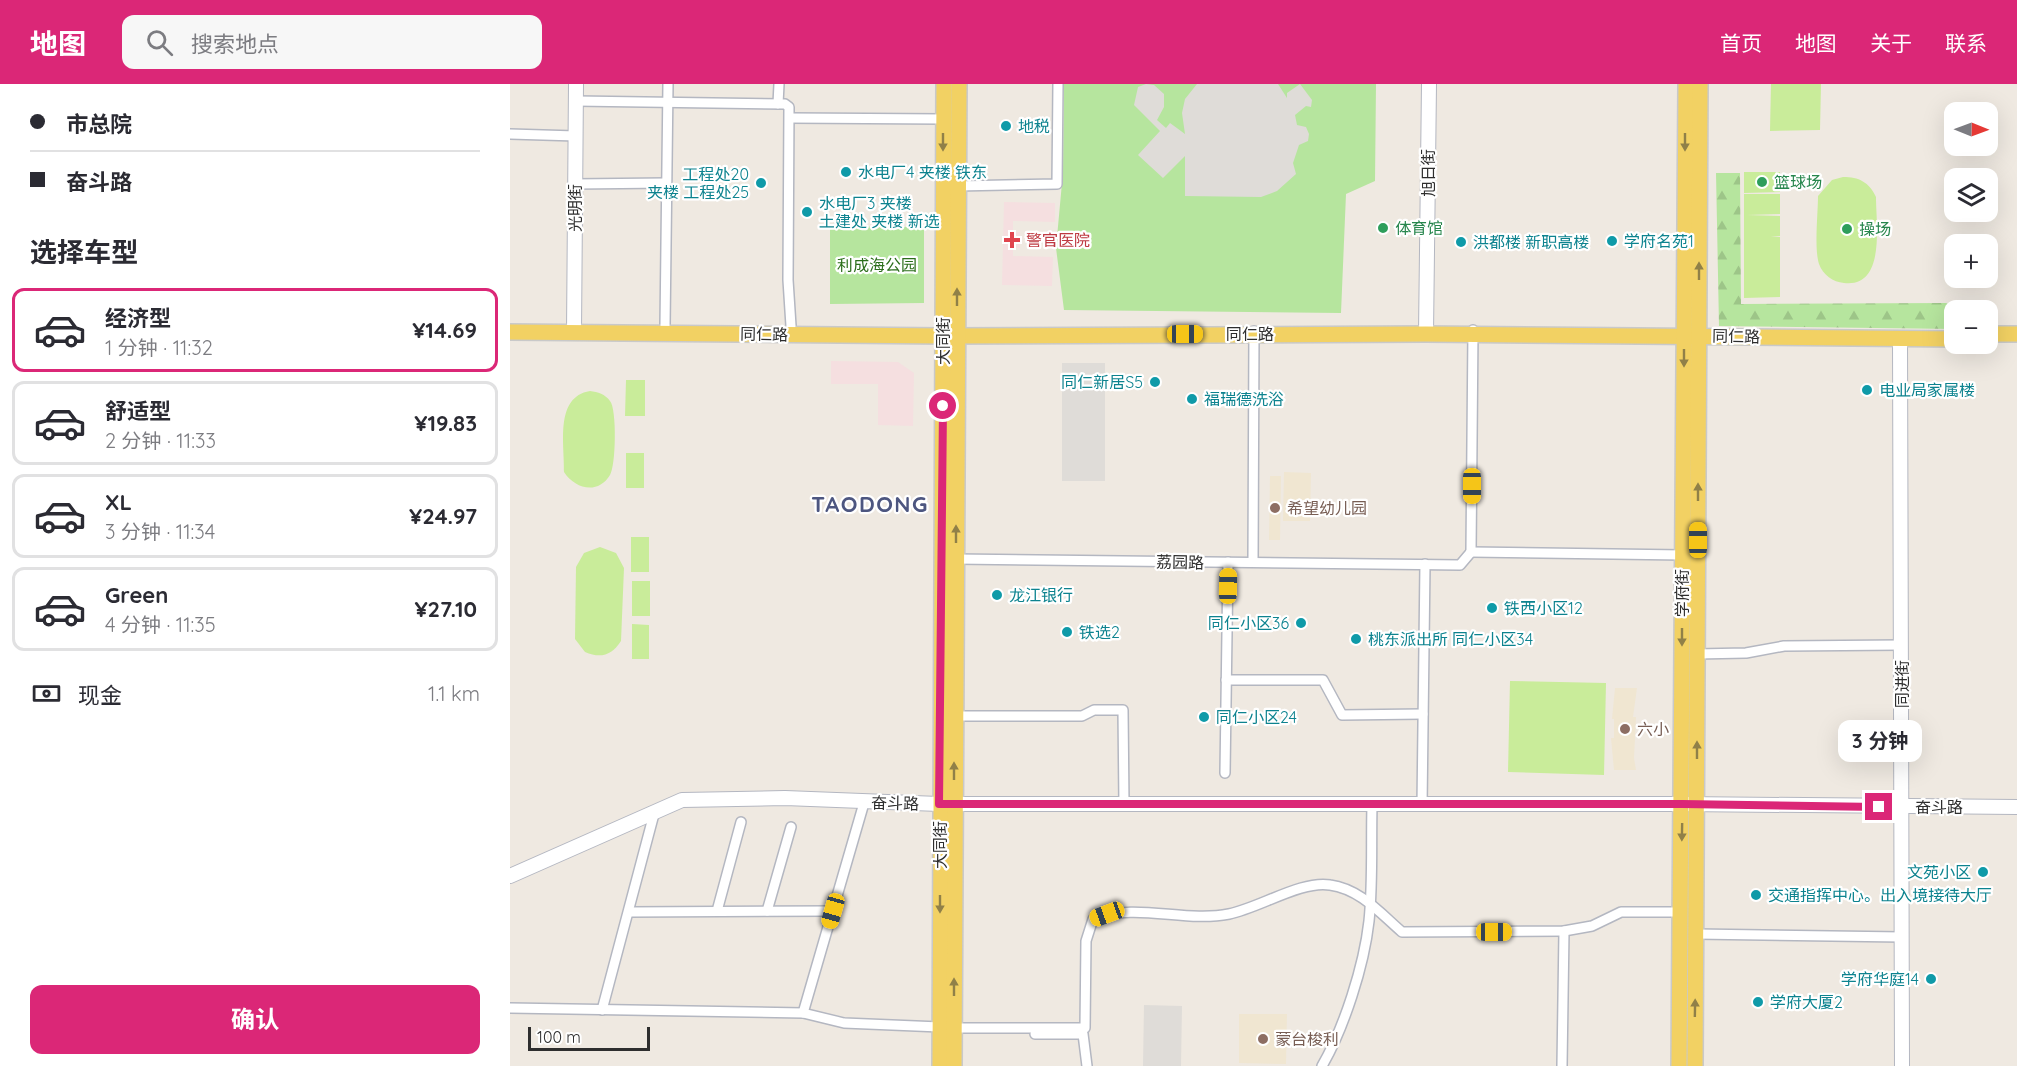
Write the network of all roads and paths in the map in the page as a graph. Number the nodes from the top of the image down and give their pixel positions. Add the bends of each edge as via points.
1 (576, 84) edge
2 (668, 84) edge
3 (779, 84) edge
4 (944, 84) edge
5 (958, 84) edge
6 (1058, 84) edge
7 (1429, 84) edge
8 (1686, 84) edge
9 (1700, 84) edge
10 (576, 101) junction
11 (668, 102) junction
12 (778, 104) junction
13 (790, 118) junction
14 (943, 119) junction
15 (510, 134) edge
16 (576, 136) junction
17 (666, 183) junction
18 (575, 184) junction
19 (957, 186) junction
20 (510, 325) edge
21 (665, 326) junction
22 (791, 326) junction
23 (574, 329) junction
24 (1254, 331) junction
25 (510, 332) edge
26 (950, 332) junction
27 (1426, 332) junction
28 (1473, 332) junction
29 (1692, 332) junction
30 (1944, 333) edge
31 (1998, 334) edge
32 (2017, 334) edge
33 (1900, 338) junction
34 (1944, 339) edge
35 (1998, 339) edge
36 (2017, 340) edge
37 (1472, 552) junction
38 (1683, 555) junction
39 (955, 559) junction
40 (1228, 562) junction
41 (1252, 562) junction
42 (1425, 564) junction
43 (1901, 645) junction
44 (1697, 654) junction
45 (1226, 680) junction
46 (1423, 714) junction
47 (955, 716) junction
48 (1226, 773) dead end
49 (864, 803) junction
50 (947, 804) junction
51 (1124, 804) junction
52 (1690, 804) junction
53 (1372, 806) junction
54 (1422, 806) junction
55 (1902, 807) junction
56 (2017, 807) edge
57 (654, 814) junction
58 (741, 822) dead end
59 (791, 826) dead end
60 (510, 876) edge
61 (1370, 905) junction
62 (717, 911) junction
63 (766, 911) junction
64 (833, 911) junction
65 (630, 912) junction
66 (1680, 912) junction
67 (1564, 931) junction
68 (1696, 934) junction
69 (1902, 937) junction
70 (510, 1008) edge
71 (602, 1010) junction
72 (803, 1013) junction
73 (950, 1029) junction
74 (940, 1066) edge
75 (954, 1066) edge
76 (1087, 1066) edge
77 (1322, 1066) edge
78 (1562, 1066) edge
79 (1679, 1066) edge
80 (1695, 1066) edge
81 (1902, 1066) edge

1 - 10 street, 光明街
2 - 11 street
3 - 12 street
4 - 14 main road, 大同街
5 - 19 main road, 大同街
6 - 19 street via 1057,184
7 - 27 street, 旭日街
8 -> 29 main road, 学府街
29 -> 9 main road, 学府街
10 - 11 street
10 - 16 street, 光明街
11 - 12 street
11 - 17 street
12 - 13 street via 789,107
13 - 14 street
13 - 22 street
14 -> 26 main road, 大同街
15 - 16 street
16 - 18 street, 光明街
17 - 18 street
17 - 21 street
18 - 23 street, 光明街
26 -> 19 main road, 大同街
20 - 23 main road, 同仁路
21 - 22 main road, 同仁路
21 - 23 main road, 同仁路
22 - 26 main road, 同仁路
23 - 25 main road, 同仁路
23 - 26 main road, 同仁路
24 - 26 main road, 同仁路
24 - 27 main road, 同仁路
24 - 41 street
39 -> 26 main road, 大同街
26 - 50 main road, 大同街
27 - 28 main road, 同仁路
28 - 29 main road, 同仁路
28 - 37 street
29 - 30 main road, 同仁路
29 - 33 main road, 同仁路
29 -> 38 main road, 学府街
44 -> 29 main road, 学府街
31 - 32 main road
33 - 34 main road, 同仁路
33 - 43 street, 同进街
35 - 36 main road
37 - 38 street
37 - 42 street, 荔园路 via 1460,565
38 -> 52 main road, 学府街
39 - 40 street, 荔园路
39 - 47 main road, 大同街
40 - 41 street, 荔园路
40 - 45 street
41 - 42 street, 荔园路
42 - 46 street
43 - 44 street via 1784,646 1756,652
43 - 55 street, 同进街
52 -> 44 main road, 学府街
45 - 46 street via 1323,680 1342,715
45 - 48 street
46 - 54 street
50 -> 47 main road, 大同街
47 - 51 street via 1082,716 1094,710 1123,710
49 - 50 street, 奋斗路
49 - 57 street, 奋斗路 via 785,798 682,800
49 - 64 street
50 - 51 street, 奋斗路
50 - 73 main road, 大同街
51 - 53 street, 奋斗路
52 - 54 street, 奋斗路
52 - 55 street, 奋斗路
52 -> 66 main road, 学府街
52 - 68 main road, 学府街
53 - 54 street, 奋斗路
53 - 61 street
55 - 56 street, 奋斗路
55 - 69 street, 同进街
57 - 60 street, 奋斗路
57 - 65 street
58 - 62 street
59 - 63 street
61 - 67 street via 1402,932
61 - 73 street via 1344,887 1326,884 1230,914 1200,918 1133,911 1107,914 1093,919 1086,941 1084,1028
61 - 77 street via 1367,936 1354,982 1333,1048
62 - 63 street
62 - 65 street
63 - 64 street
64 - 72 street
65 - 71 street
66 - 67 street via 1621,912 1592,926
66 - 79 main road, 学府街
67 - 78 street
68 - 69 street
80 -> 68 main road, 学府街
69 - 81 street, 同进街
70 - 71 street
71 - 72 street
72 - 73 street via 844,1023
73 - 74 main road, 大同街
73 - 75 main road, 大同街
73 - 76 street via 1083,1034

